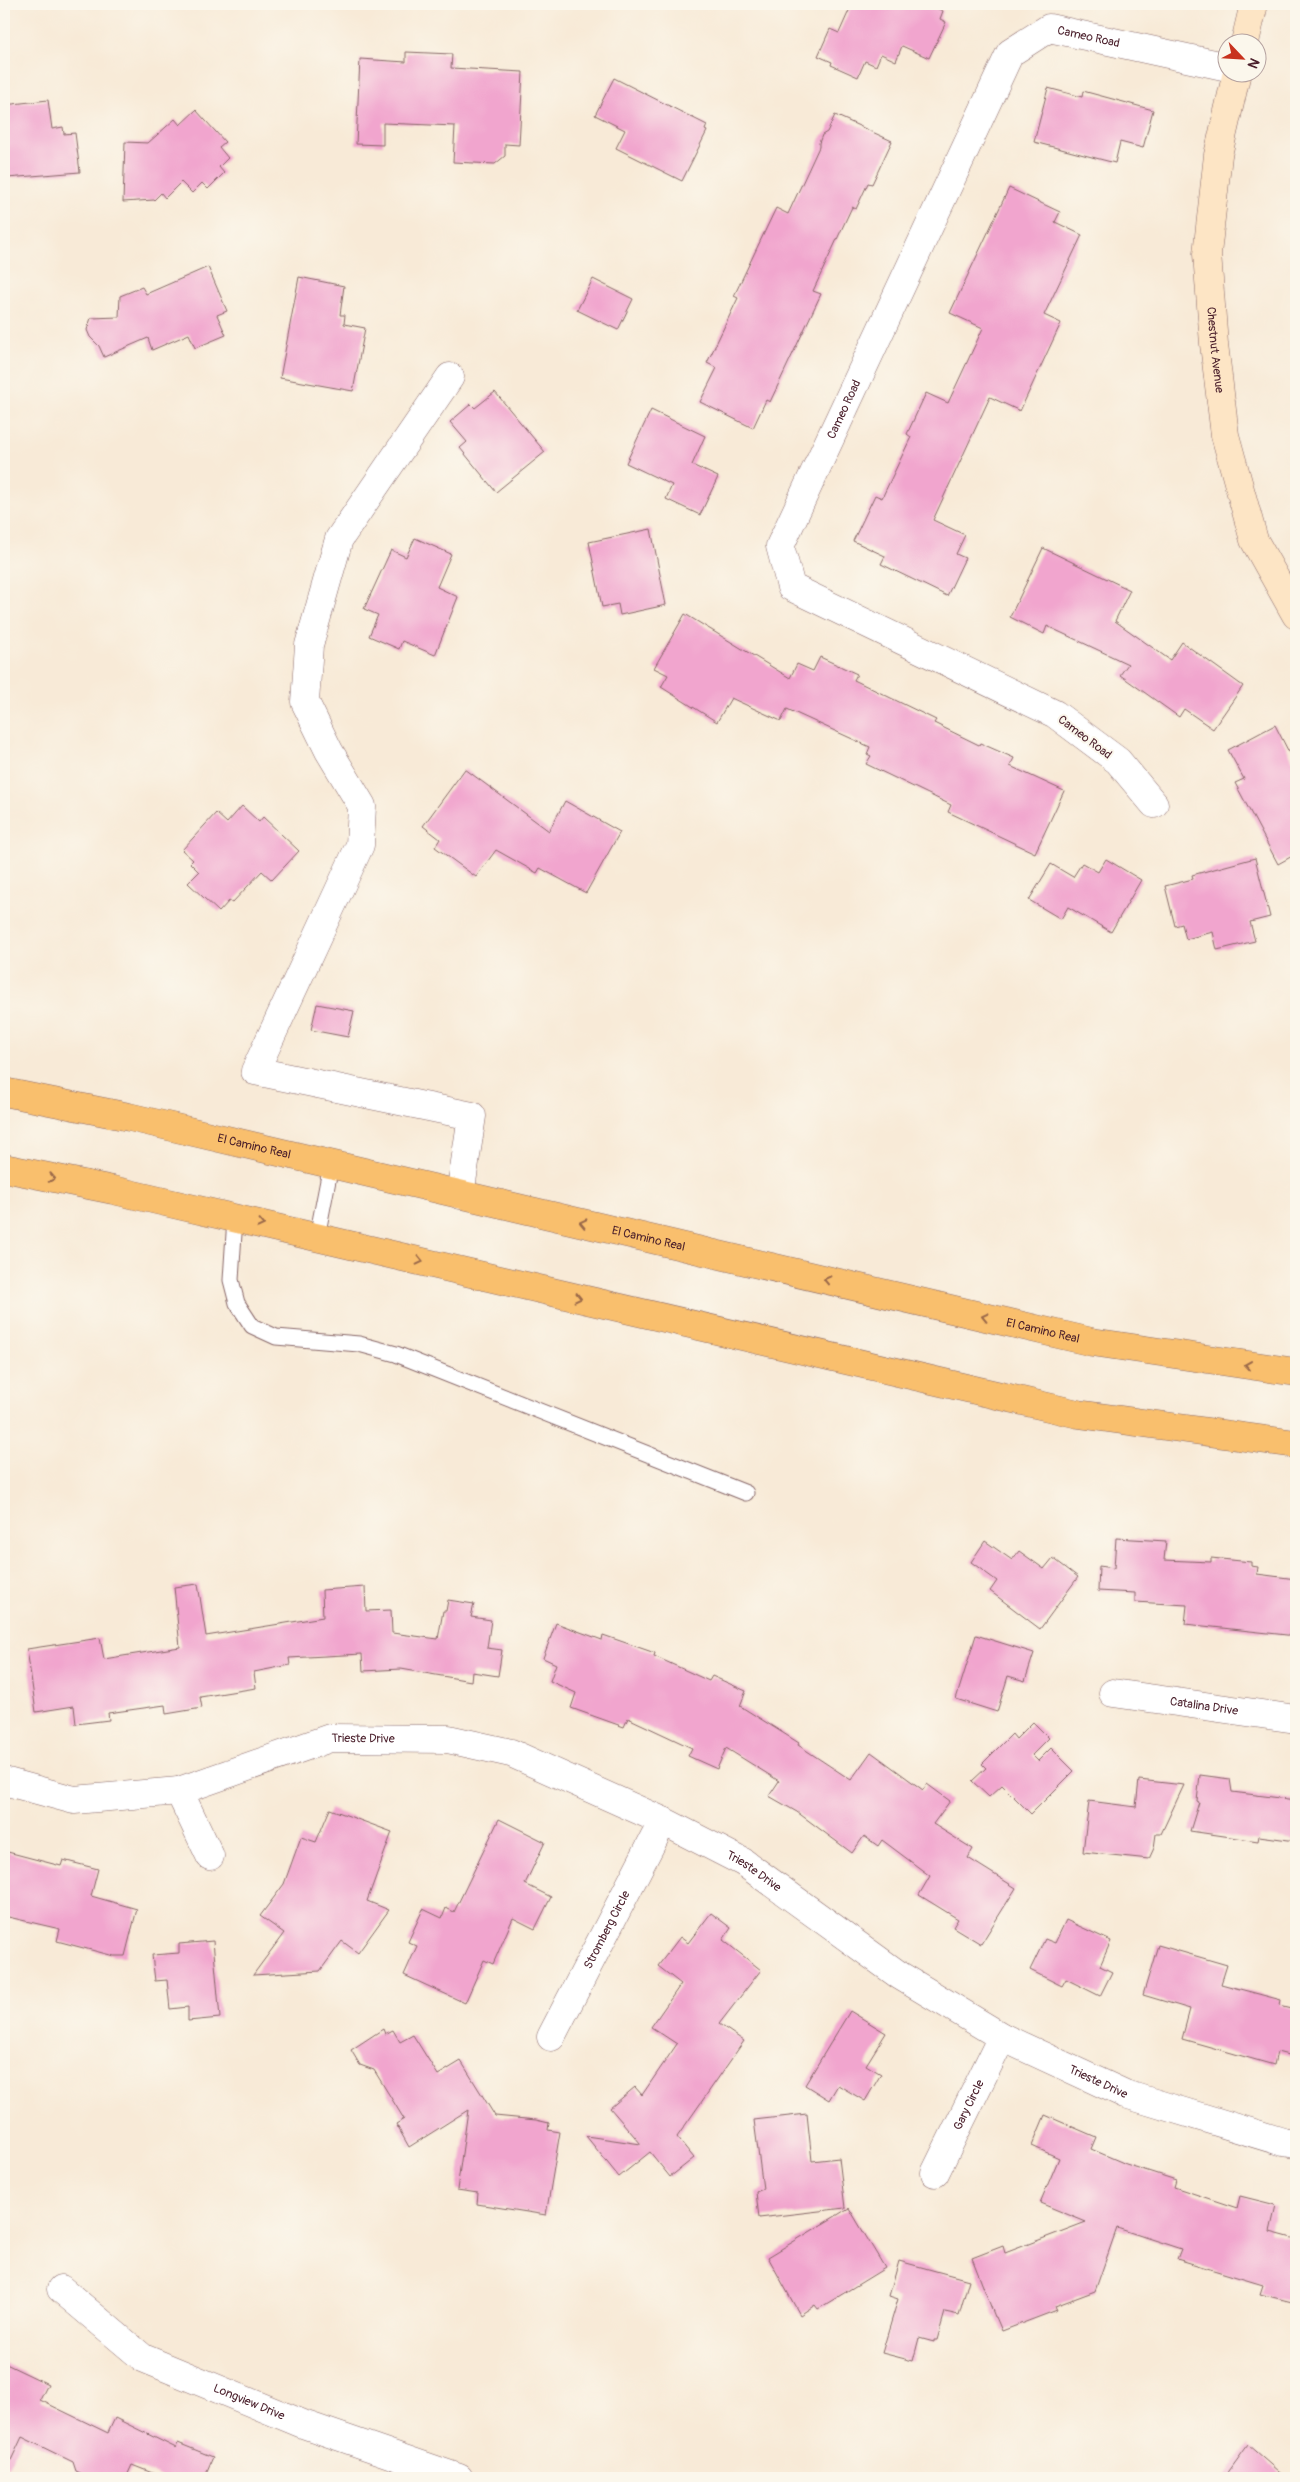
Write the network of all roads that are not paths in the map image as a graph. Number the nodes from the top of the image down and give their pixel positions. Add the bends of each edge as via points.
1 (1254, 4) edge
2 (1247, 32) edge
3 (1218, 65) edge
4 (1235, 82) edge
5 (450, 377) dead end
6 (1296, 615) edge
7 (1154, 804) dead end
8 (4, 1092) edge
9 (331, 1165) junction
10 (4, 1168) edge
11 (460, 1195) junction
12 (235, 1218) junction
13 (317, 1237) junction
14 (1296, 1372) edge
15 (1296, 1444) edge
16 (746, 1493) dead end
17 (1113, 1692) dead end
18 (1296, 1719) edge
19 (4, 1781) edge
20 (179, 1791) junction
21 (663, 1821) junction
22 (210, 1856) dead end
23 (551, 2037) dead end
24 (1002, 2037) junction
25 (1296, 2144) edge
26 (935, 2172) dead end
27 (61, 2289) dead end
28 (459, 2478) edge

1 - 2 main road
3 - 7 street, Cameo Road via 1049,28 1010,54 780,546 791,587 1055,714 1118,761
4 - 6 main road, Chestnut Avenue via 1218,155 1206,254 1214,344 1225,435 1254,540
5 - 11 street via 339,539 309,645 305,702 329,751 362,806 360,845 255,1071 472,1116
8 - 9 main road, El Camino Real via 129,1117
9 - 11 main road, El Camino Real
9 - 13 lane
10 -> 12 main road
14 -> 11 main road, El Camino Real via 1092,1342
12 -> 13 main road
12 - 16 lane via 231,1280 237,1303 252,1326 276,1337 359,1344 396,1354
13 -> 15 main road via 1078,1414
17 - 18 street, Catalina Drive
19 - 20 street, Trieste Drive via 74,1800
20 - 21 street, Trieste Drive via 330,1738 448,1739 511,1754
20 - 22 street
21 - 23 street, Stromberg Circle
21 - 24 street, Trieste Drive via 743,1862 899,1975
24 - 25 street, Trieste Drive via 1125,2094
24 - 26 street, Gary Circle
27 - 28 street, Longview Drive via 142,2358 302,2424

